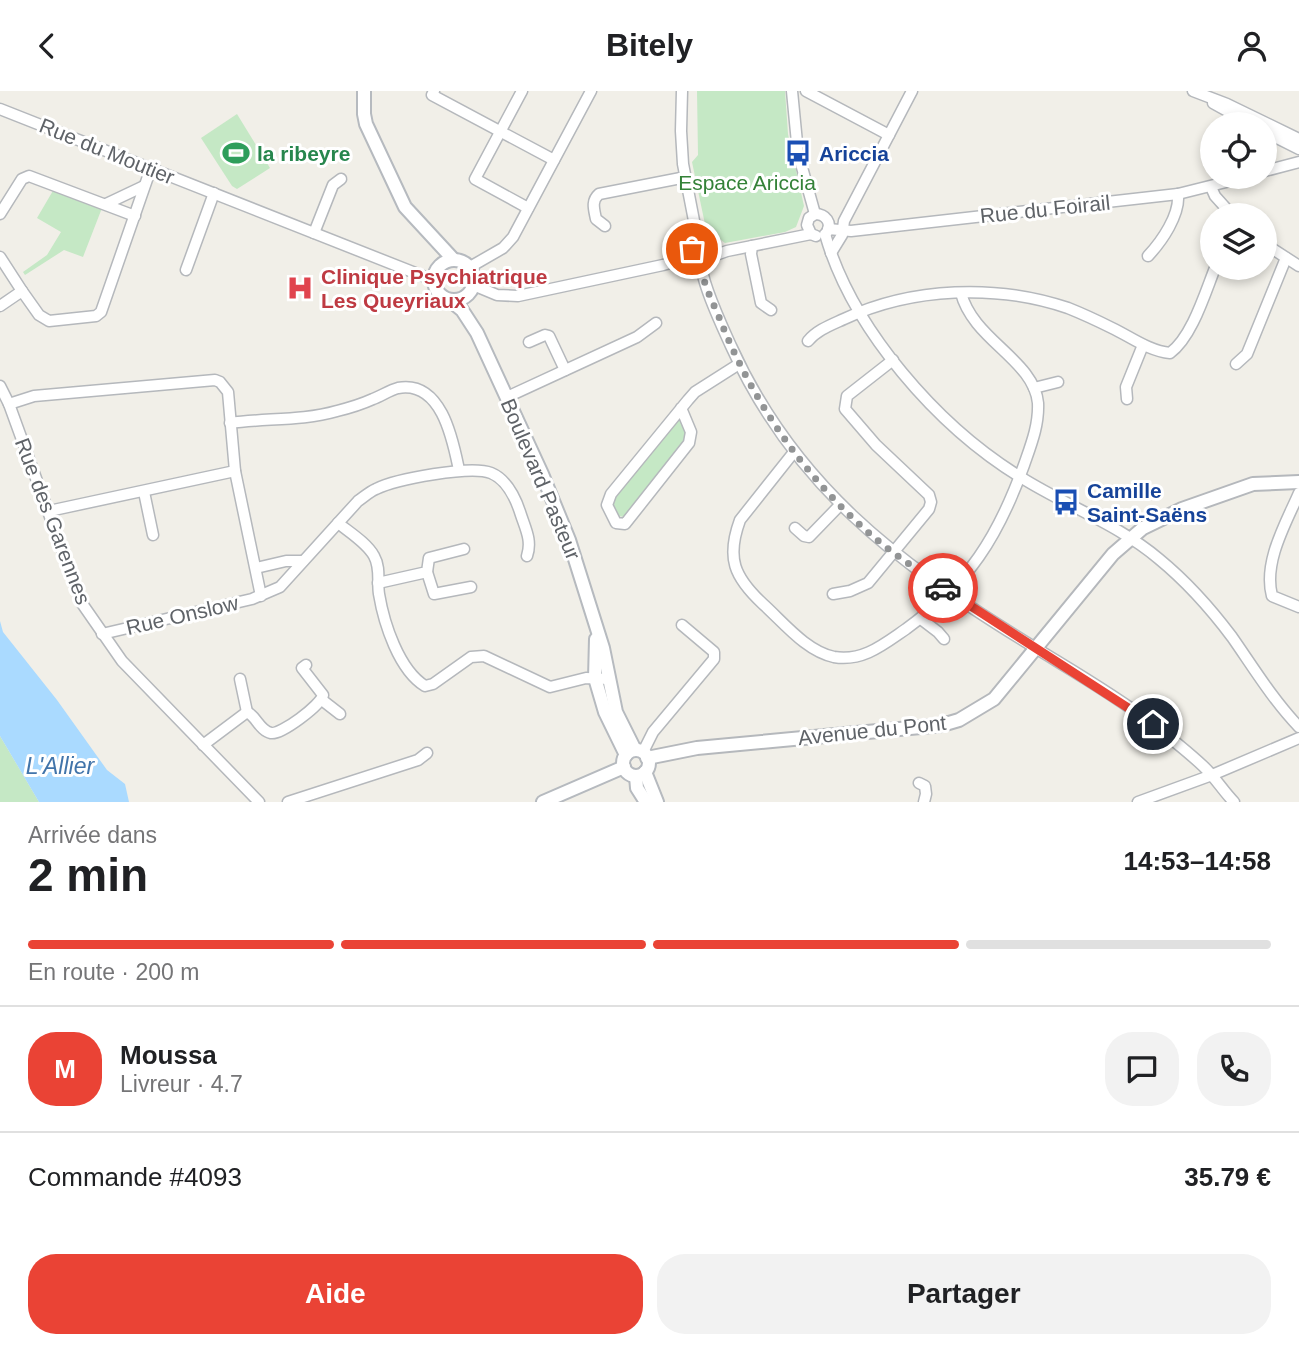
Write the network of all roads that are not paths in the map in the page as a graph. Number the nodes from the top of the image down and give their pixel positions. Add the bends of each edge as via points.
1 (364, 91) edge
2 (434, 91) edge
3 (522, 91) edge
4 (682, 91) edge
5 (792, 91) edge
6 (806, 91) edge
7 (912, 91) edge
8 (1192, 91) edge
9 (588, 92) edge
10 (0, 109) edge
11 (1230, 112) edge
12 (501, 132) junction
13 (889, 135) junction
14 (1277, 138) edge
15 (1299, 139) edge
16 (1299, 149) edge
17 (554, 160) junction
18 (1299, 162) edge
19 (151, 168) junction
20 (1277, 168) edge
21 (686, 177) junction
22 (341, 179) dead end
23 (144, 186) junction
24 (1202, 189) edge
25 (214, 193) junction
26 (1178, 194) junction
27 (106, 204) junction
28 (528, 208) junction
29 (0, 214) edge
30 (815, 214) junction
31 (135, 216) junction
32 (605, 226) dead end
33 (827, 228) junction
34 (843, 229) junction
35 (809, 230) junction
36 (314, 233) junction
37 (432, 236) junction
38 (712, 244) junction
39 (752, 247) junction
40 (727, 251) junction
41 (1277, 252) edge
42 (696, 253) junction
43 (831, 253) junction
44 (713, 256) junction
45 (1148, 256) dead end
46 (0, 257) edge
47 (1286, 258) junction
48 (453, 260) junction
49 (440, 265) junction
50 (1299, 266) edge
51 (470, 267) junction
52 (186, 270) dead end
53 (433, 280) junction
54 (1210, 280) edge
55 (474, 285) junction
56 (22, 291) junction
57 (961, 293) junction
58 (466, 297) junction
59 (451, 300) junction
60 (0, 306) edge
61 (771, 310) dead end
62 (860, 311) junction
63 (656, 323) dead end
64 (477, 333) junction
65 (808, 341) dead end
66 (529, 342) dead end
67 (1143, 345) junction
68 (893, 361) junction
69 (739, 364) junction
70 (1236, 364) dead end
71 (565, 370) junction
72 (1058, 382) dead end
73 (0, 386) edge
74 (1034, 388) junction
75 (507, 397) junction
76 (1127, 398) dead end
77 (9, 404) junction
78 (681, 408) junction
79 (230, 423) junction
80 (794, 452) junction
81 (459, 470) junction
82 (235, 471) junction
83 (1020, 477) junction
84 (1299, 482) edge
85 (144, 492) junction
86 (1299, 493) edge
87 (839, 505) junction
88 (48, 511) junction
89 (338, 523) junction
90 (795, 528) dead end
91 (153, 535) dead end
92 (1129, 538) junction
93 (464, 549) dead end
94 (893, 552) junction
95 (527, 556) dead end
96 (303, 561) junction
97 (256, 568) junction
98 (427, 572) junction
99 (378, 583) junction
100 (471, 587) dead end
101 (950, 593) junction
102 (833, 594) dead end
103 (261, 596) junction
104 (1299, 607) edge
105 (921, 619) junction
106 (682, 625) dead end
107 (596, 628) junction
108 (102, 634) junction
109 (944, 639) dead end
110 (1036, 648) junction
111 (306, 666) dead end
112 (595, 678) junction
113 (240, 679) dead end
114 (609, 679) junction
115 (322, 700) junction
116 (247, 712) junction
117 (340, 714) dead end
118 (1299, 727) edge
119 (1299, 738) edge
120 (203, 745) junction
121 (427, 753) dead end
122 (635, 757) junction
123 (1193, 757) junction
124 (640, 774) junction
125 (1212, 775) junction
126 (1189, 782) junction
127 (919, 783) dead end
128 (259, 802) edge
129 (288, 802) edge
130 (543, 802) edge
131 (646, 802) edge
132 (657, 802) edge
133 (923, 802) edge
134 (1138, 802) edge
135 (1234, 802) edge

1 - 37 main road via 363,114 370,133 405,207
2 - 12 street via 432,95
3 - 12 street
4 - 21 street
5 - 30 street via 798,153
6 - 13 street
7 - 13 street
8 - 11 street
8 - 15 street
9 - 17 street
10 - 19 street, Rue du Moutier
12 - 17 street
12 - 28 street via 475,179
13 - 34 street
14 - 16 street
17 - 28 street
18 - 20 street
19 - 23 street
19 - 25 street, Rue du Moutier
21 - 32 street via 599,194 593,207 596,219
21 - 42 street
22 - 36 street via 333,185
23 - 27 street
23 - 31 street
24 - 26 street, Rue du Foirail
25 - 36 street, Rue du Moutier
25 - 52 street
26 - 34 street, Rue du Foirail
26 - 45 street via 1175,213
27 - 29 street via 29,176 22,179
27 - 31 street
28 - 51 street via 508,243
30 - 33 street via 822,215
30 - 35 street via 809,218
31 - 56 street via 96,316 50,321 39,315
33 - 34 street, Rue du Foirail
33 - 35 street via 818,236
33 - 43 street
34 - 43 street
35 - 39 street
36 - 53 street, Rue du Moutier
37 - 48 main road
37 - 49 main road
38 - 40 street
38 - 42 street via 703,240
38 - 44 street
39 - 40 street
39 - 61 street via 761,303
40 - 44 street
41 - 47 street
42 - 44 street via 706,262
42 - 55 street via 663,265 518,296 496,295
42 - 69 street
43 - 62 street
46 - 56 street
47 - 50 street
47 - 70 street via 1247,354
48 - 49 main road
48 - 51 main road
49 - 53 main road
51 - 55 main road
53 - 59 main road via 440,296
54 - 67 street via 1179,347 1170,353
55 - 58 main road
56 - 60 street
57 - 62 street via 907,298
57 - 67 street via 1045,302 1113,328
57 - 74 street via 970,318 1018,365
58 - 59 main road
58 - 64 main road, Boulevard Pasteur
59 - 64 main road, Boulevard Pasteur
62 - 65 street
62 - 68 street
63 - 71 street via 637,337
64 - 75 main road, Boulevard Pasteur
66 - 71 street via 549,336
67 - 76 street via 1126,387
68 - 83 street via 939,411
68 - 94 street via 847,397 845,409 929,495 929,509
69 - 78 street via 695,392
69 - 80 street
71 - 75 street
72 - 74 street
73 - 77 street, Rue des Garennes
74 - 83 street via 1038,419
75 - 107 main road, Boulevard Pasteur via 569,540
77 - 79 street via 34,396 215,380 228,392
77 - 88 street, Rue des Garennes
78 - 78 street via 691,432 690,443 625,524 616,523 607,505 611,494
79 - 81 street via 317,416 398,388 415,390 445,417
79 - 82 street
80 - 87 street
80 - 105 street via 740,520 732,555 741,581 807,644 834,657 862,656
81 - 89 street, Rue Onslow via 377,488
81 - 95 street, Rue Onslow via 491,472 503,480 531,544
82 - 85 street
82 - 97 street
83 - 92 street
83 - 101 street via 995,532
84 - 92 main road, Avenue du Pont via 1253,484 1182,509
85 - 88 street
85 - 91 street
86 - 104 street via 1274,555 1270,590 1277,599
87 - 90 street via 809,537
87 - 94 street
88 - 108 street, Rue des Garennes via 81,601
89 - 96 street, Rue Onslow
89 - 99 street via 374,556
92 - 110 main road, Avenue du Pont
92 - 118 street via 1159,559 1205,603
93 - 98 street via 429,558
94 - 101 street
94 - 102 street via 863,587
96 - 97 street, Rue Onslow
96 - 103 street, Rue Onslow via 280,587
97 - 103 street, Rue Onslow
98 - 99 street
98 - 100 street via 434,594
99 - 112 street via 394,647 425,686 478,656 550,687
101 - 105 street
101 - 110 street
103 - 108 street, Rue Onslow
105 - 109 street
106 - 122 street via 714,652 714,659
107 - 112 main road, Boulevard Pasteur
107 - 114 main road, Boulevard Pasteur
108 - 120 street, Rue des Garennes
110 - 122 main road, Avenue du Pont via 994,699 942,725
110 - 123 street via 1131,708
111 - 115 street via 302,668
112 - 114 street
112 - 122 main road, Boulevard Pasteur via 605,712
113 - 116 street
114 - 122 main road, Boulevard Pasteur via 616,712
115 - 116 street via 277,733 263,729
115 - 117 street
116 - 120 street
119 - 125 street
120 - 128 street, Rue des Garennes
121 - 129 street via 418,760
122 - 124 main road via 648,765
122 - 124 main road via 628,773
122 - 130 main road, Avenue du Pont
123 - 125 street
123 - 126 street via 1195,767
124 - 131 main road via 637,788
124 - 132 main road
125 - 126 street
125 - 135 street
126 - 134 street
127 - 133 street via 925,786

